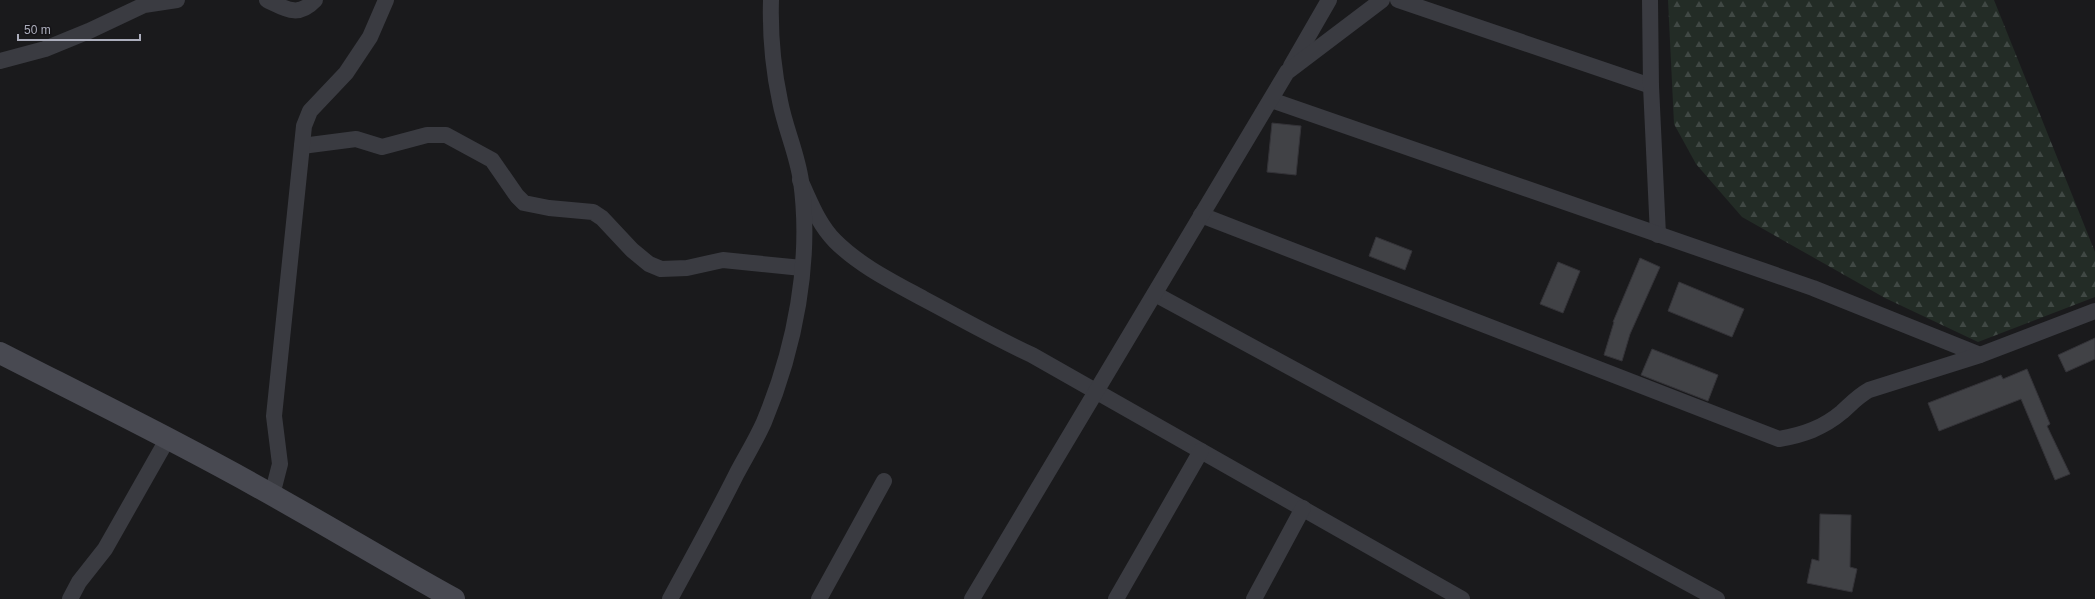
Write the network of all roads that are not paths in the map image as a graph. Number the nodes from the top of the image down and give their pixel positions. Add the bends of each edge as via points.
1 (178, 0) edge
2 (267, 0) edge
3 (315, 0) edge
4 (386, 0) edge
5 (771, 0) edge
6 (1329, 0) edge
7 (1382, 0) edge
8 (1398, 0) edge
9 (1650, 0) edge
10 (0, 61) edge
11 (1287, 72) junction
12 (1651, 86) junction
13 (1271, 100) junction
14 (302, 146) junction
15 (800, 180) junction
16 (1200, 215) junction
17 (1658, 235) junction
18 (802, 268) junction
19 (1156, 294) junction
20 (2095, 311) edge
21 (0, 353) edge
22 (1980, 356) junction
23 (1095, 392) junction
24 (168, 438) junction
25 (1201, 451) junction
26 (884, 481) dead end
27 (272, 495) junction
28 (1303, 508) junction
29 (70, 599) edge
30 (454, 599) edge
31 (670, 599) edge
32 (819, 599) edge
33 (972, 599) edge
34 (1116, 599) edge
35 (1254, 599) edge
36 (1462, 599) edge
37 (1717, 599) edge

1 - 10 street via 144,5 45,49
2 - 3 street via 298,11 305,10
4 - 14 street via 370,36 346,74 310,111 304,126
5 - 15 street via 770,21 780,102
6 - 11 street
7 - 11 street
8 - 12 street
9 - 12 street
11 - 13 street
12 - 17 street
13 - 16 street
13 - 17 street
14 - 18 street via 356,139 382,147 427,135 446,135 492,160 524,203 593,212 632,250 661,270 687,268 723,260
14 - 27 street via 274,416 280,464
15 - 18 street via 803,216
15 - 23 street via 824,228 854,257 885,278 990,336 1032,355
16 - 19 street
16 - 22 street via 1778,439 1811,432 1829,422 1869,390
17 - 22 street via 1813,288
18 - 31 street via 791,339 781,378 763,424
19 - 23 street
19 - 37 street
20 - 22 street
21 - 24 main road
23 - 25 street
23 - 33 street
24 - 27 main road
24 - 29 street via 105,550 79,582
25 - 28 street
25 - 34 street
26 - 32 street
27 - 30 main road
28 - 35 street
28 - 36 street

